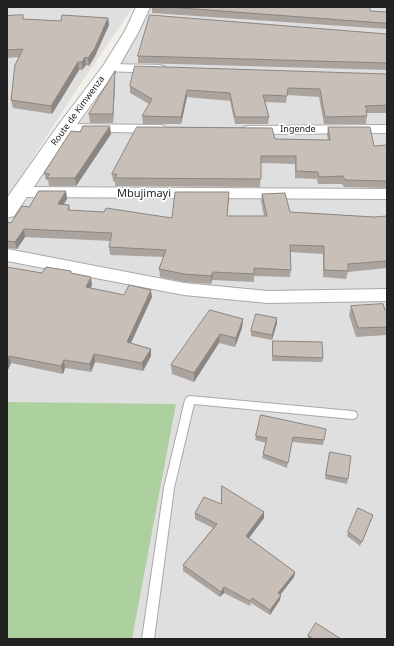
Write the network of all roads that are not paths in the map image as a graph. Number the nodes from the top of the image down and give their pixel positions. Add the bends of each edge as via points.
1 (145, 14) edge
2 (110, 68) junction
3 (173, 70) edge
4 (65, 128) junction
5 (174, 129) edge
6 (387, 129) edge
7 (236, 130) edge
8 (20, 192) junction
9 (387, 194) edge
10 (7, 212) edge
11 (7, 255) edge
12 (387, 295) edge
13 (352, 415) dead end
14 (148, 639) edge

1 - 2 street, Route de Kimwenza
2 - 3 street
2 - 4 street, Route de Kimwenza
4 - 5 street
4 - 8 street, Route de Kimwenza
6 - 7 street, Ingende
8 - 9 street, Mbujimayi
8 - 10 street, Route de Kimwenza
11 - 12 street via 184,289 268,297
13 - 14 lane via 190,400 169,488

